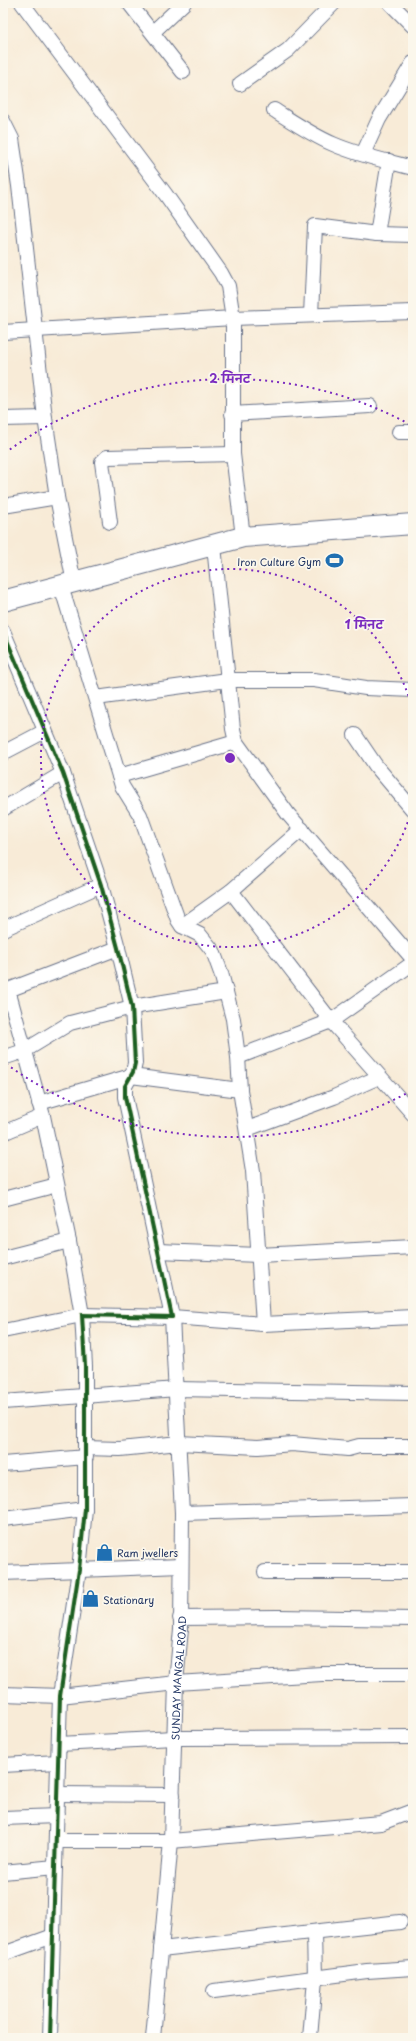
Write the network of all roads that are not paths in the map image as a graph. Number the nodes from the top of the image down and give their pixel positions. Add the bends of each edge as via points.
1 (22, 3) edge
2 (129, 3) edge
3 (184, 3) edge
4 (334, 3) edge
5 (390, 3) edge
6 (413, 26) edge
7 (153, 32) junction
8 (413, 63) edge
9 (183, 72) dead end
10 (240, 84) dead end
11 (274, 110) dead end
12 (3, 121) edge
13 (363, 154) junction
14 (389, 161) junction
15 (413, 168) edge
16 (378, 234) junction
17 (413, 235) edge
18 (413, 312) edge
19 (310, 315) junction
20 (233, 318) junction
21 (37, 331) junction
22 (3, 332) edge
23 (370, 406) dead end
24 (232, 414) junction
25 (45, 418) junction
26 (3, 419) edge
27 (233, 454) junction
28 (57, 497) junction
29 (3, 506) edge
30 (110, 522) dead end
31 (413, 524) edge
32 (243, 537) junction
33 (214, 546) junction
34 (68, 584) junction
35 (3, 602) edge
36 (3, 631) edge
37 (227, 680) junction
38 (413, 690) edge
39 (96, 698) junction
40 (45, 731) junction
41 (354, 735) dead end
42 (236, 742) junction
43 (3, 753) edge
44 (63, 773) junction
45 (119, 776) junction
46 (3, 809) edge
47 (413, 810) edge
48 (302, 829) junction
49 (101, 885) junction
50 (231, 891) junction
51 (182, 926) junction
52 (3, 929) edge
53 (118, 948) junction
54 (413, 959) edge
55 (413, 963) edge
56 (5, 991) edge
57 (226, 992) junction
58 (132, 1007) junction
59 (331, 1021) junction
60 (24, 1051) junction
61 (238, 1057) junction
62 (3, 1058) edge
63 (131, 1076) junction
64 (379, 1077) junction
65 (240, 1090) junction
66 (41, 1109) junction
67 (413, 1114) edge
68 (247, 1129) junction
69 (3, 1133) edge
70 (57, 1185) junction
71 (3, 1199) edge
72 (69, 1241) junction
73 (413, 1247) edge
74 (158, 1250) junction
75 (259, 1255) junction
76 (3, 1258) edge
77 (82, 1315) junction
78 (172, 1317) junction
79 (413, 1317) edge
80 (263, 1324) junction
81 (3, 1331) edge
82 (177, 1389) junction
83 (413, 1393) edge
84 (84, 1395) junction
85 (3, 1402) edge
86 (179, 1443) junction
87 (413, 1446) edge
88 (85, 1452) junction
89 (3, 1464) edge
90 (413, 1506) edge
91 (85, 1509) junction
92 (182, 1513) junction
93 (3, 1518) edge
94 (181, 1566) junction
95 (79, 1570) junction
96 (265, 1572) dead end
97 (413, 1572) edge
98 (3, 1573) edge
99 (180, 1618) junction
100 (413, 1619) edge
101 (413, 1674) edge
102 (176, 1683) junction
103 (3, 1694) edge
104 (60, 1696) junction
105 (413, 1737) edge
106 (174, 1738) junction
107 (59, 1744) junction
108 (58, 1762) junction
109 (3, 1765) edge
110 (58, 1794) junction
111 (173, 1795) junction
112 (410, 1812) dead end
113 (57, 1816) junction
114 (3, 1818) edge
115 (56, 1841) junction
116 (171, 1841) junction
117 (55, 1867) junction
118 (3, 1872) edge
119 (400, 1922) dead end
120 (314, 1932) junction
121 (53, 1936) junction
122 (161, 1949) junction
123 (3, 1954) edge
124 (413, 1968) edge
125 (315, 1979) junction
126 (214, 1991) dead end
127 (50, 2038) edge
128 (153, 2038) edge
129 (310, 2038) edge

1 - 20 street via 162,189 221,273 228,286
2 - 7 street
3 - 7 street
4 - 10 street via 288,50
5 - 6 street
7 - 9 street
8 - 13 street via 379,119
11 - 13 street via 316,136
12 - 21 street via 12,139
13 - 14 street
14 - 15 street
14 - 16 street
16 - 17 street
16 - 19 street via 315,226
18 - 19 street
19 - 20 street
20 - 21 street
20 - 24 street
21 - 22 street
21 - 25 street
23 - 24 street
24 - 27 street
25 - 26 street
25 - 28 street
27 - 30 street via 107,457 102,462
27 - 32 street
28 - 29 street
28 - 34 street
31 - 32 street
32 - 33 street
33 - 34 street
33 - 37 street
34 - 35 street
34 - 39 street
36 - 40 street, SUNDAY MANGAL ROAD
37 - 38 street via 314,680 366,688
37 - 39 street
37 - 42 street via 232,729
39 - 45 street
40 - 43 street
40 - 44 street, SUNDAY MANGAL ROAD
41 - 47 street
42 - 45 street
42 - 48 street via 288,814
44 - 46 street
44 - 49 street, SUNDAY MANGAL ROAD
45 - 51 street via 122,786 140,815 174,912
48 - 50 street
48 - 54 street
49 - 52 street
49 - 53 street, SUNDAY MANGAL ROAD
50 - 51 street
50 - 59 street
51 - 57 street via 200,935 210,947
53 - 56 street
53 - 58 street, SUNDAY MANGAL ROAD
55 - 59 street
56 - 60 street
57 - 58 street
57 - 61 street
58 - 60 street via 70,1023
58 - 63 street, SUNDAY MANGAL ROAD via 135,1063
59 - 61 street
59 - 64 street
60 - 62 street
60 - 66 street
61 - 65 street
63 - 65 street
63 - 66 street
63 - 74 street, SUNDAY MANGAL ROAD via 125,1086 125,1097
64 - 67 street
64 - 68 street via 334,1097
65 - 68 street
66 - 69 street
66 - 70 street
68 - 75 street
70 - 71 street
70 - 72 street
72 - 76 street
72 - 77 street
73 - 75 street
74 - 75 street
74 - 78 street, SUNDAY MANGAL ROAD
75 - 80 street
77 - 78 street
77 - 81 street
77 - 84 street
78 - 80 street
78 - 82 street, SUNDAY MANGAL ROAD
79 - 80 street
82 - 83 street
82 - 84 street
82 - 86 street, SUNDAY MANGAL ROAD
84 - 85 street
84 - 88 street
86 - 87 street via 258,1446 292,1444 348,1449 360,1446
86 - 88 street
86 - 92 street, SUNDAY MANGAL ROAD
88 - 89 street
88 - 91 street
90 - 92 street
91 - 93 street
91 - 95 street
92 - 94 street, SUNDAY MANGAL ROAD
94 - 95 street
94 - 99 street, SUNDAY MANGAL ROAD
95 - 98 street
95 - 104 street
96 - 97 street
99 - 100 street
99 - 102 street, SUNDAY MANGAL ROAD
101 - 102 street via 322,1674
102 - 104 street
102 - 106 street, SUNDAY MANGAL ROAD
103 - 104 street
104 - 107 street
105 - 106 street
106 - 107 street
106 - 111 street, SUNDAY MANGAL ROAD
107 - 108 street
108 - 109 street
108 - 110 street
110 - 111 street
110 - 113 street
111 - 116 street, SUNDAY MANGAL ROAD
112 - 116 street via 381,1823
113 - 114 street
113 - 115 street
115 - 116 street
115 - 117 street
116 - 122 street, SUNDAY MANGAL ROAD
117 - 118 street
117 - 121 street
119 - 120 street
120 - 122 street
120 - 125 street
121 - 123 street
121 - 127 street
122 - 128 street, SUNDAY MANGAL ROAD
124 - 125 street via 367,1971
125 - 126 street
125 - 129 street

